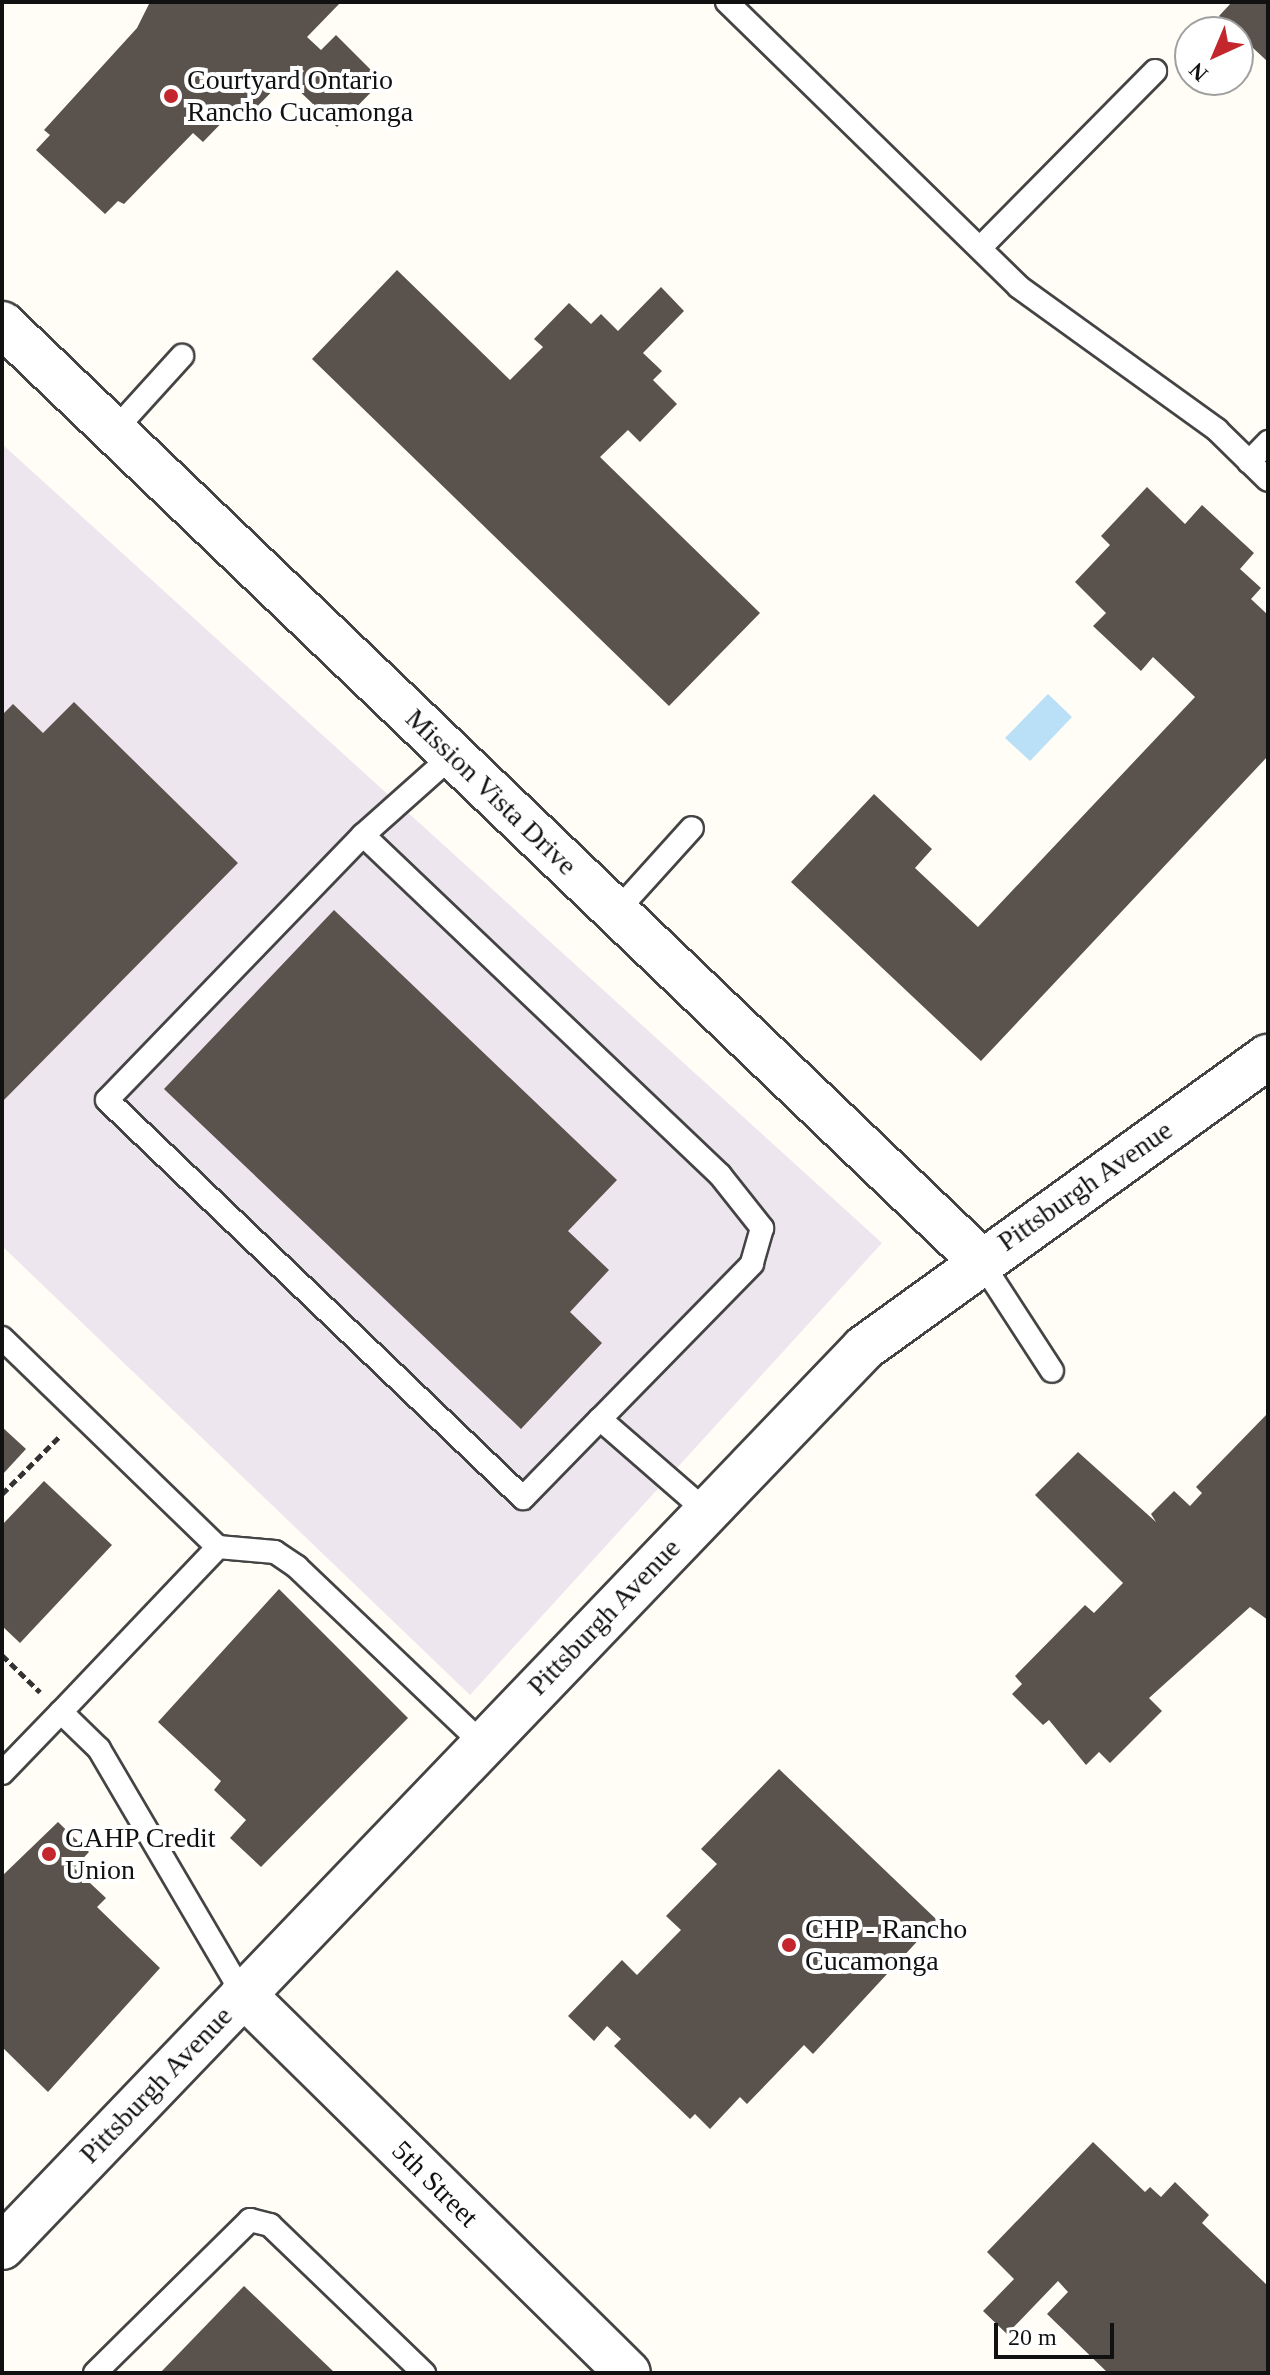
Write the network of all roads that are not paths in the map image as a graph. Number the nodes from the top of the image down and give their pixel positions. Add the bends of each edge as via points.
1 (727, 2) edge
2 (1155, 71) dead end
3 (980, 248) junction
4 (2, 324) edge
5 (182, 356) dead end
6 (113, 432) junction
7 (1268, 442) edge
8 (1249, 462) junction
9 (1268, 480) edge
10 (454, 754) junction
11 (692, 828) dead end
12 (363, 835) junction
13 (616, 912) junction
14 (1268, 1057) edge
15 (980, 1260) junction
16 (2, 1338) edge
17 (1052, 1371) dead end
18 (600, 1419) junction
19 (706, 1511) junction
20 (218, 1547) junction
21 (61, 1712) junction
22 (482, 1743) junction
23 (2, 1773) edge
24 (243, 1994) junction
25 (2, 2247) edge
26 (95, 2373) edge
27 (424, 2373) edge
28 (628, 2373) edge

1 - 3 lane
2 - 3 lane
3 - 8 lane via 1064,323 1217,430
4 - 6 street, Mission Vista Drive
5 - 6 lane
6 - 10 street, Mission Vista Drive
7 - 8 lane
8 - 9 lane
10 - 12 lane
10 - 13 street, Mission Vista Drive
11 - 13 lane
12 - 18 lane via 720,1175 762,1228 752,1264
12 - 18 lane via 107,1100 523,1498
13 - 15 street, Mission Vista Drive
14 - 15 street, Pittsburgh Avenue
15 - 17 lane
15 - 19 street, Pittsburgh Avenue via 864,1348
16 - 20 lane
18 - 19 lane
19 - 22 street, Pittsburgh Avenue
20 - 21 lane
20 - 22 lane via 275,1552 297,1567
21 - 23 lane
21 - 24 lane via 99,1749
22 - 24 street, Pittsburgh Avenue
24 - 25 street, Pittsburgh Avenue
24 - 28 street, 5th Street
26 - 27 lane via 250,2220 270,2225

